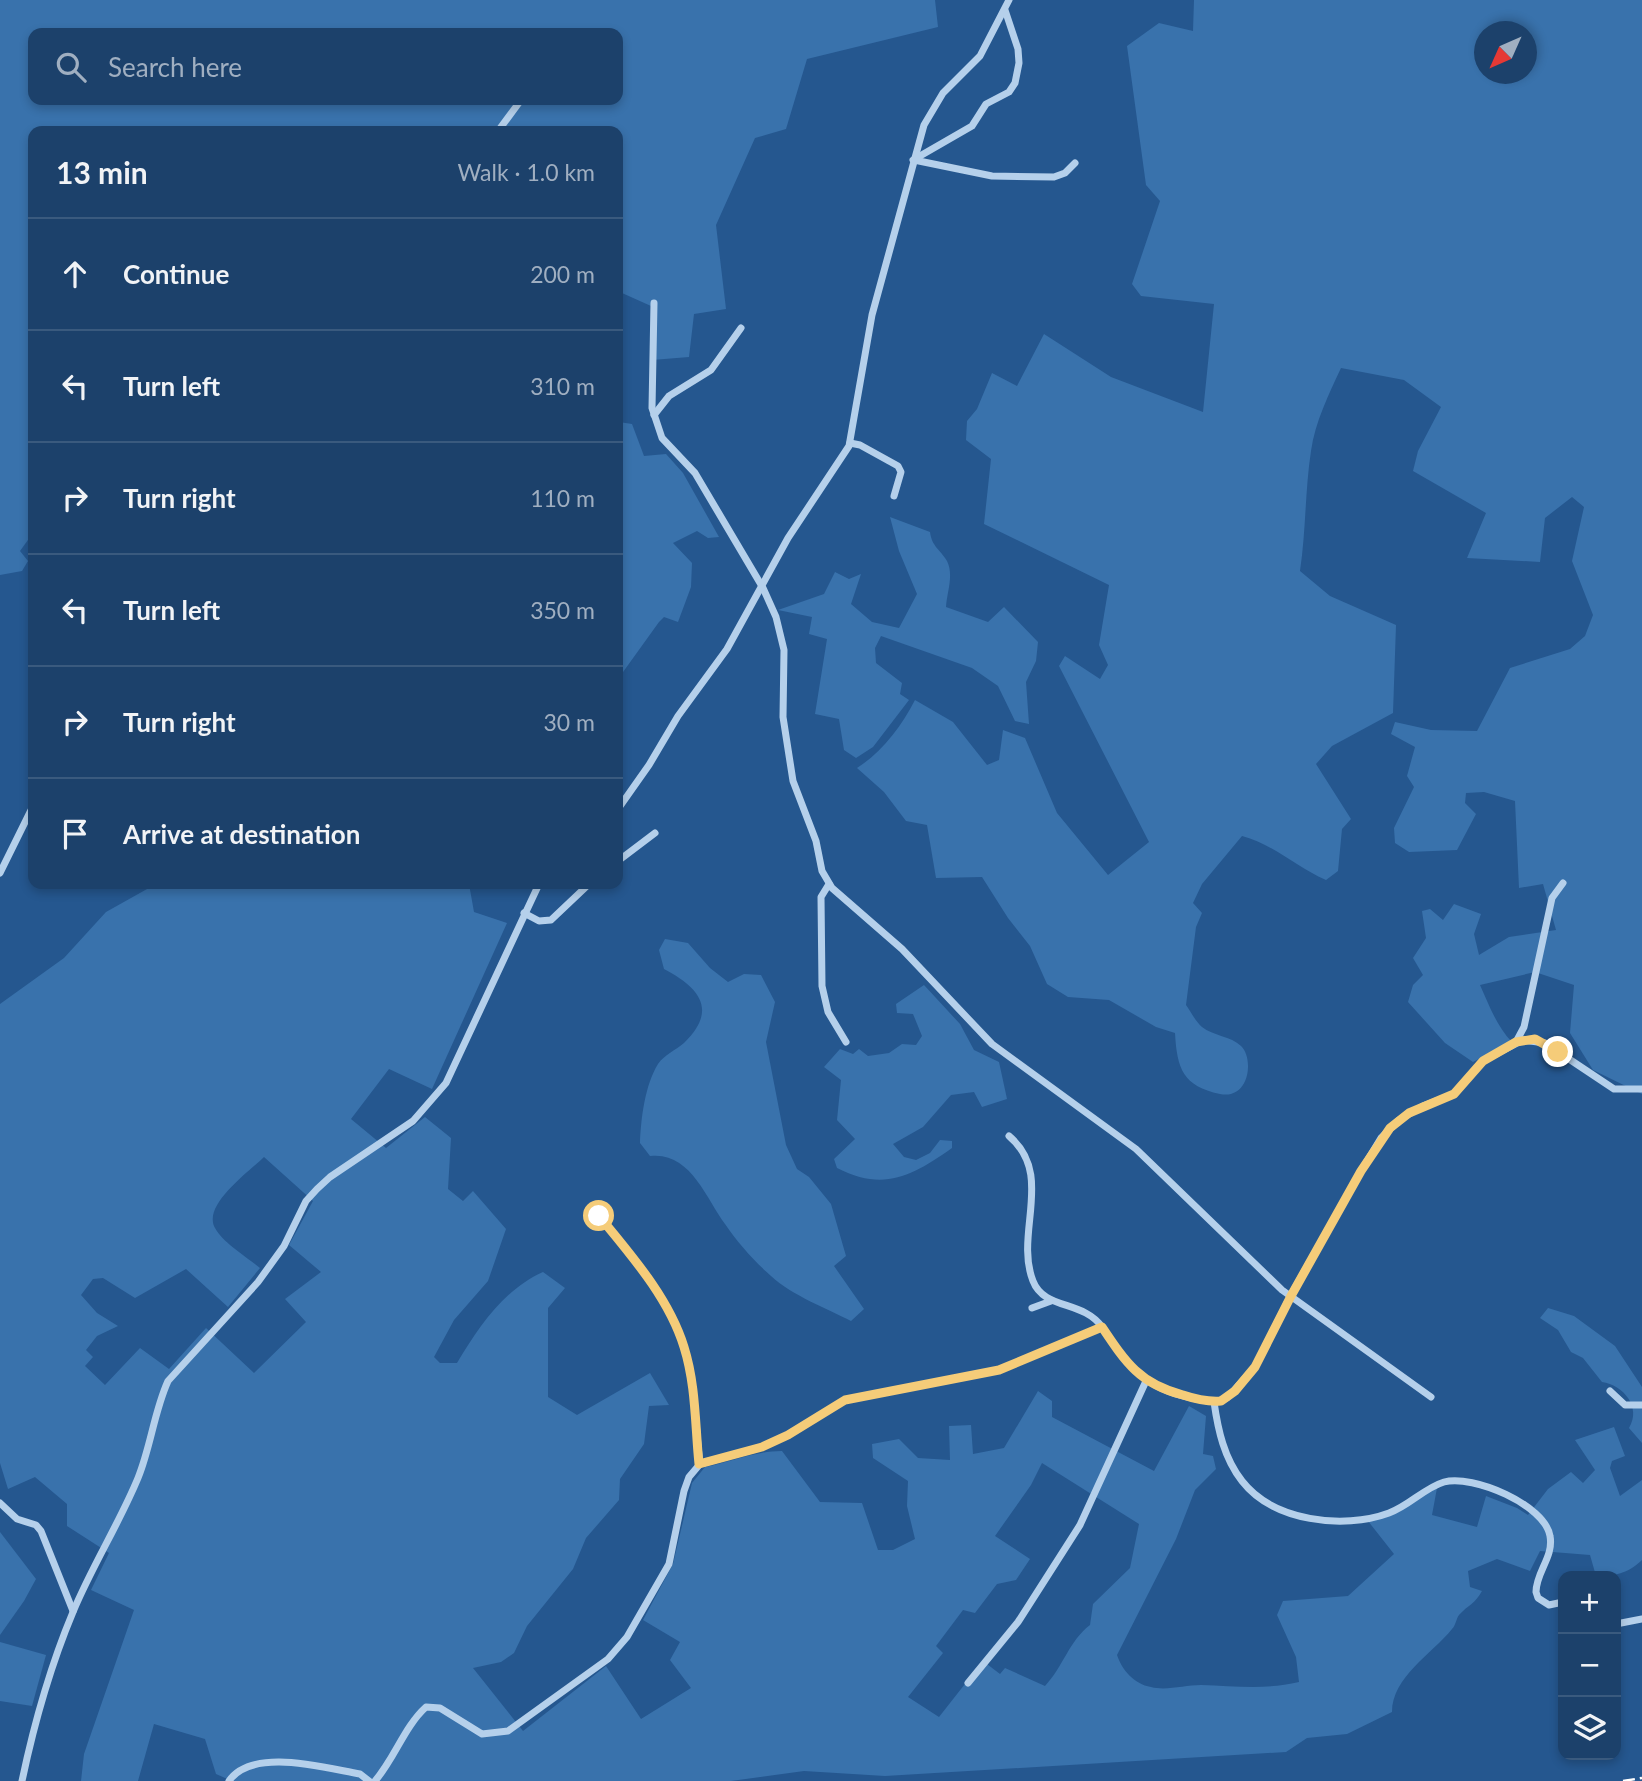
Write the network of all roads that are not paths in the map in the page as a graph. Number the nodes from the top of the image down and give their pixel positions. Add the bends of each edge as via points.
1 (1009, 0) edge
2 (1005, 10) junction
3 (518, 105) edge
4 (502, 126) edge
5 (913, 160) junction
6 (1075, 163) dead end
7 (654, 303) dead end
8 (741, 328) dead end
9 (654, 415) junction
10 (850, 443) junction
11 (894, 496) dead end
12 (763, 588) junction
13 (623, 802) edge
14 (28, 816) edge
15 (655, 833) dead end
16 (623, 857) edge
17 (0, 873) edge
18 (1563, 883) dead end
19 (829, 884) junction
20 (536, 889) edge
21 (584, 889) edge
22 (523, 913) junction
23 (846, 1042) dead end
24 (1516, 1042) junction
25 (1642, 1089) edge
26 (1009, 1136) dead end
27 (599, 1216) dead end
28 (1291, 1296) junction
29 (1051, 1301) junction
30 (1032, 1308) dead end
31 (1102, 1327) junction
32 (1146, 1381) junction
33 (1610, 1391) dead end
34 (1432, 1397) dead end
35 (1214, 1402) junction
36 (1642, 1405) edge
37 (699, 1464) junction
38 (0, 1503) edge
39 (1558, 1603) edge
40 (73, 1611) junction
41 (1642, 1619) edge
42 (1621, 1623) edge
43 (968, 1683) dead end
44 (22, 1781) edge
45 (229, 1781) edge
46 (369, 1781) edge
47 (375, 1781) edge

1 - 2 street
2 - 5 street via 980,56 932,108
2 - 5 street via 1018,49 1015,83 1009,92 986,104 971,126
3 - 4 street
5 - 6 street via 992,176 1054,177
5 - 10 street via 872,315
7 - 9 street
8 - 9 street via 710,370 669,396
9 - 12 street via 662,438 692,468
10 - 11 street via 898,466 901,472
10 - 12 street via 788,538
12 - 13 street
12 - 19 street via 782,634 783,717 793,781
14 - 17 street
15 - 16 street
18 - 24 street via 1552,898 1526,1020
19 - 23 street via 821,897 823,994
19 - 28 street via 902,949 981,1035 1136,1149
20 - 22 street
21 - 22 street via 551,920 539,921
22 - 40 street via 438,1093 413,1121 317,1189 258,1282 168,1381 139,1475
24 - 25 street via 1535,1039 1545,1043 1614,1089
24 - 28 street via 1483,1061 1454,1094 1409,1113 1381,1138
26 - 29 street via 1031,1167 1031,1274 1037,1290
27 - 37 street via 672,1316 692,1384
28 - 34 street
28 - 35 street via 1255,1367 1227,1398
29 - 30 street
29 - 31 street via 1081,1308
31 - 32 street
31 - 37 street via 999,1370 845,1400 762,1447
32 - 35 street
32 - 43 street via 1080,1525 1018,1622
33 - 36 street via 1625,1405
35 - 39 street via 1221,1443 1243,1482 1269,1503 1288,1511 1328,1522 1367,1519 1454,1480 1523,1504 1545,1522 1550,1533 1538,1598 1549,1605
37 - 47 street via 684,1491 668,1564 627,1637 608,1659 508,1731 482,1734 440,1708 426,1707 413,1719
38 - 40 street via 17,1519 41,1531
40 - 44 street via 31,1735
41 - 42 street
45 - 46 street via 244,1767 262,1762 360,1774

